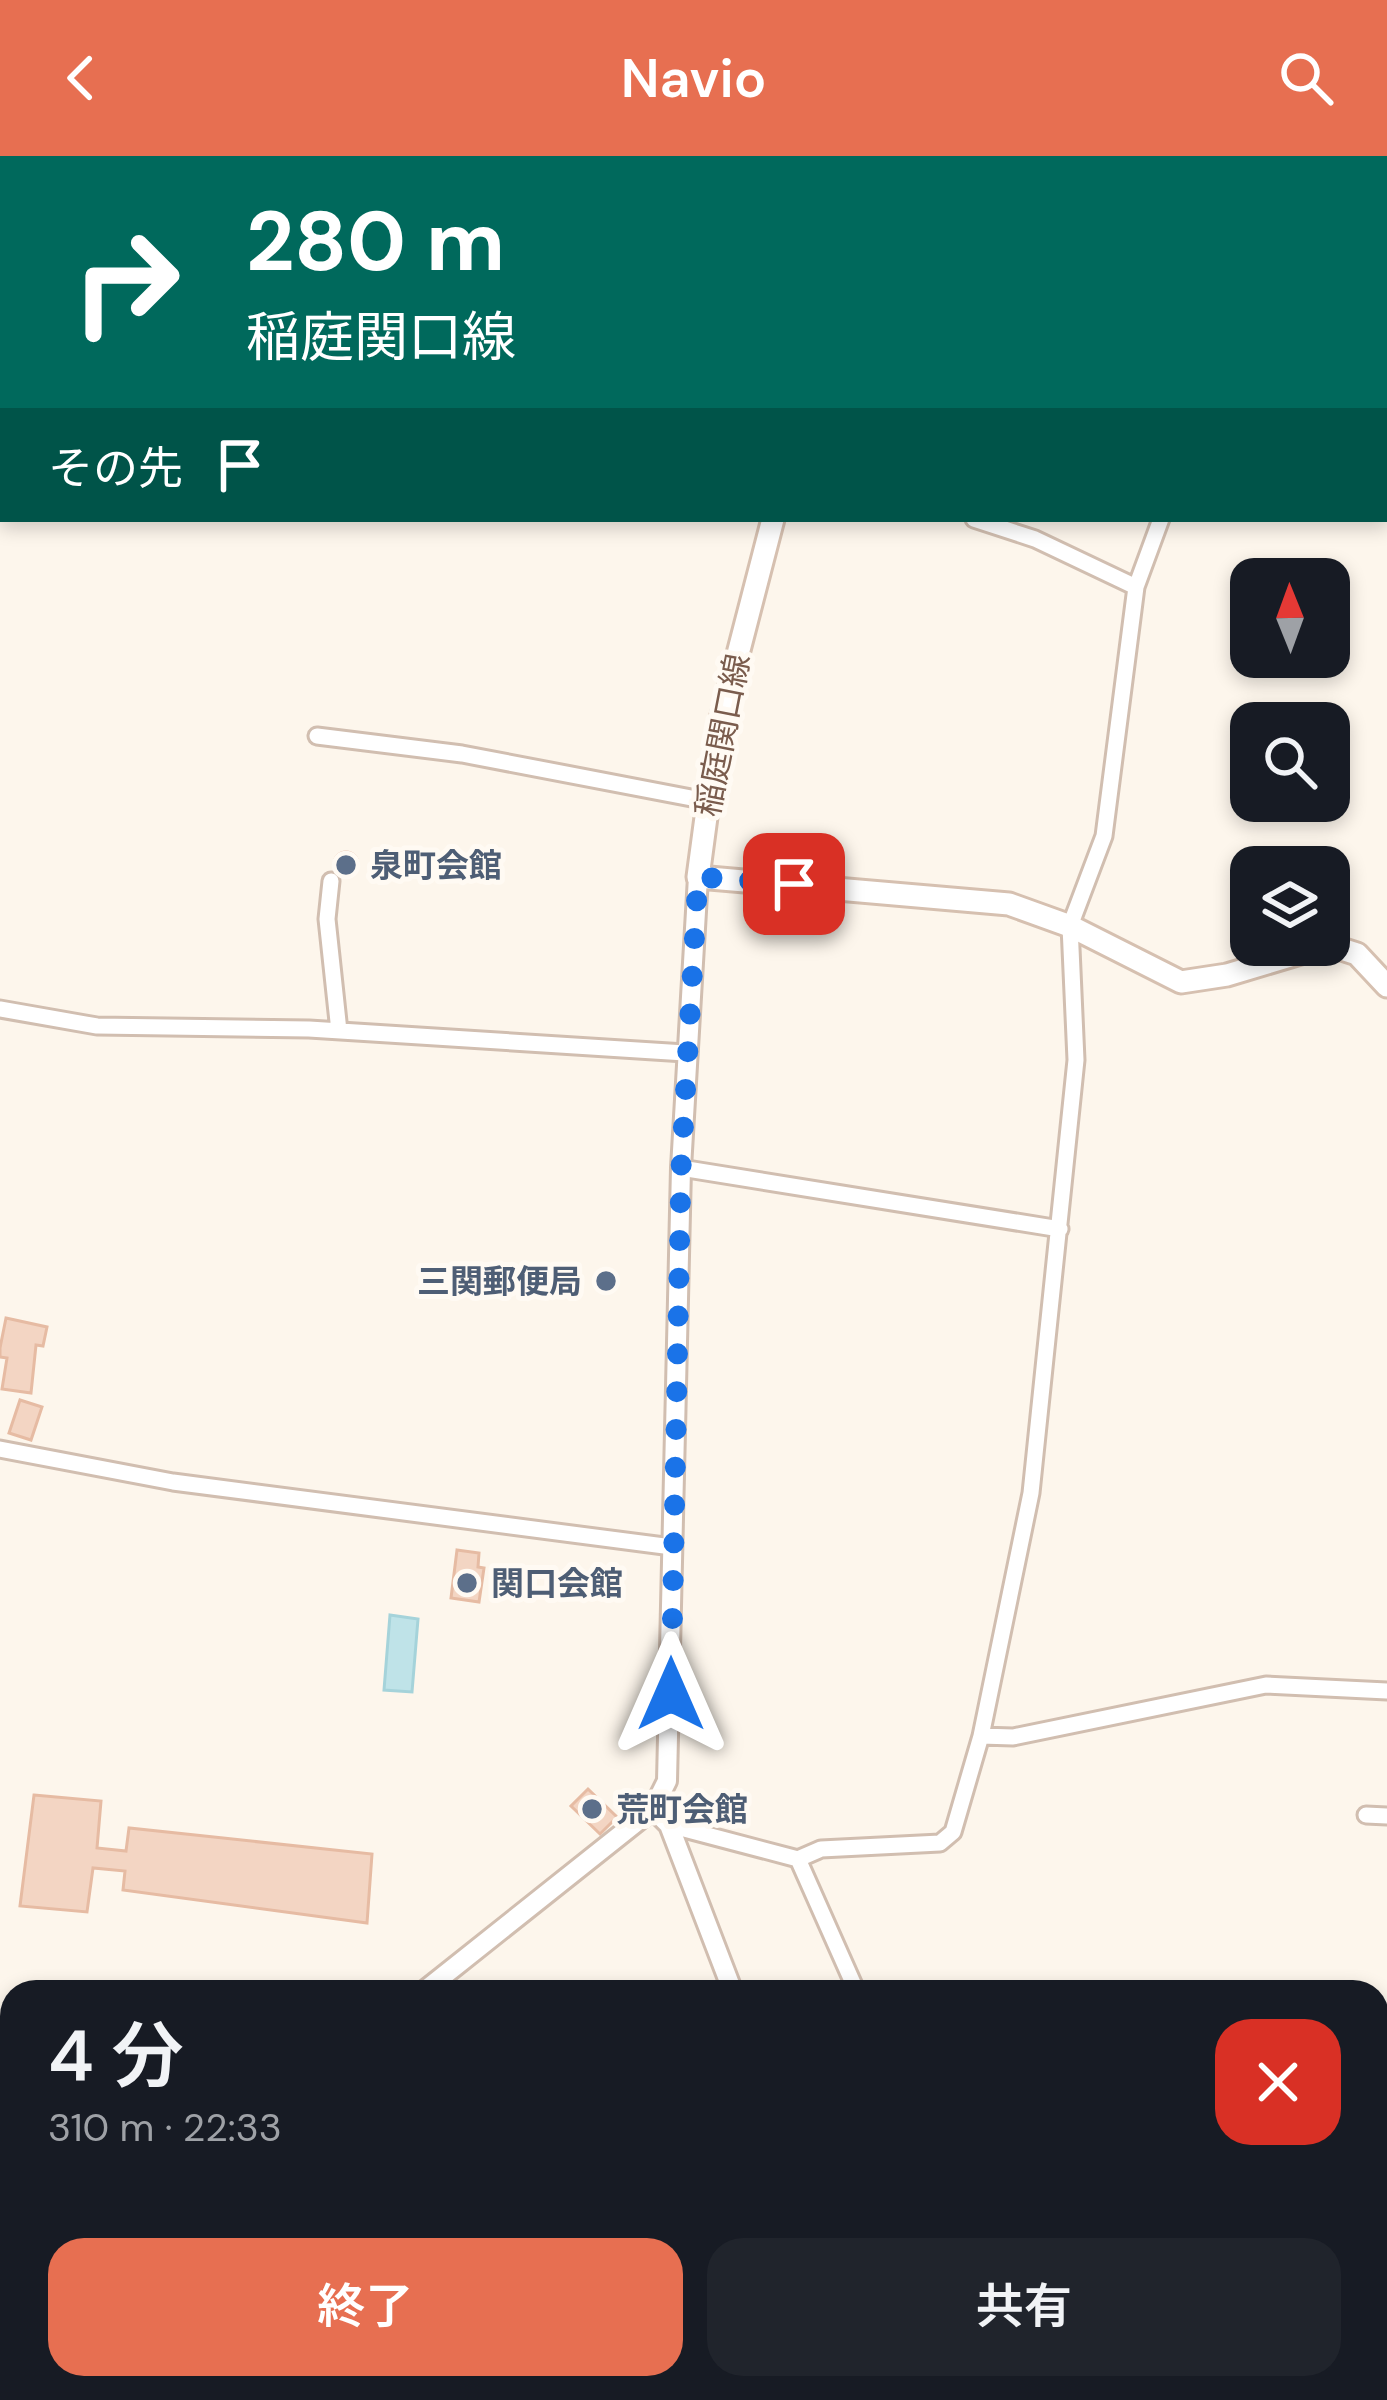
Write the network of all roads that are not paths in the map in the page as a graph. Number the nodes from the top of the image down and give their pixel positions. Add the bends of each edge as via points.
1 (772, 522) edge
2 (983, 522) edge
3 (1160, 522) edge
4 (1136, 587) junction
5 (317, 736) dead end
6 (707, 802) junction
7 (698, 877) junction
8 (331, 881) dead end
9 (1070, 926) junction
10 (1350, 952) edge
11 (1257, 966) edge
12 (1387, 986) edge
13 (0, 1010) edge
14 (339, 1031) junction
15 (685, 1053) junction
16 (681, 1168) junction
17 (1060, 1229) junction
18 (0, 1449) edge
19 (672, 1547) junction
20 (1387, 1690) edge
21 (981, 1736) junction
22 (652, 1809) junction
23 (1366, 1816) dead end
24 (1387, 1816) edge
25 (669, 1826) junction
26 (798, 1859) junction
27 (438, 1980) edge
28 (729, 1980) edge
29 (852, 1980) edge

1 - 6 main road, 稲庭関口線
2 - 4 street
3 - 4 street
4 - 9 street via 1104,836
5 - 6 street via 462,754
6 - 7 main road, 稲庭関口線
7 - 9 main road via 1009,904
7 - 15 street
8 - 14 street via 327,919
9 - 11 main road via 1181,982
9 - 17 street via 1076,1060
10 - 12 main road
13 - 14 street via 98,1026
14 - 15 street
15 - 16 street
16 - 17 street
16 - 19 street
17 - 21 street via 1031,1493
18 - 19 street via 173,1482
19 - 22 street via 667,1780
20 - 21 street via 1266,1685 1012,1737
21 - 26 street via 953,1832 940,1843 821,1849
22 - 25 street
22 - 27 street
23 - 24 street
25 - 26 street
25 - 28 street
26 - 29 street

